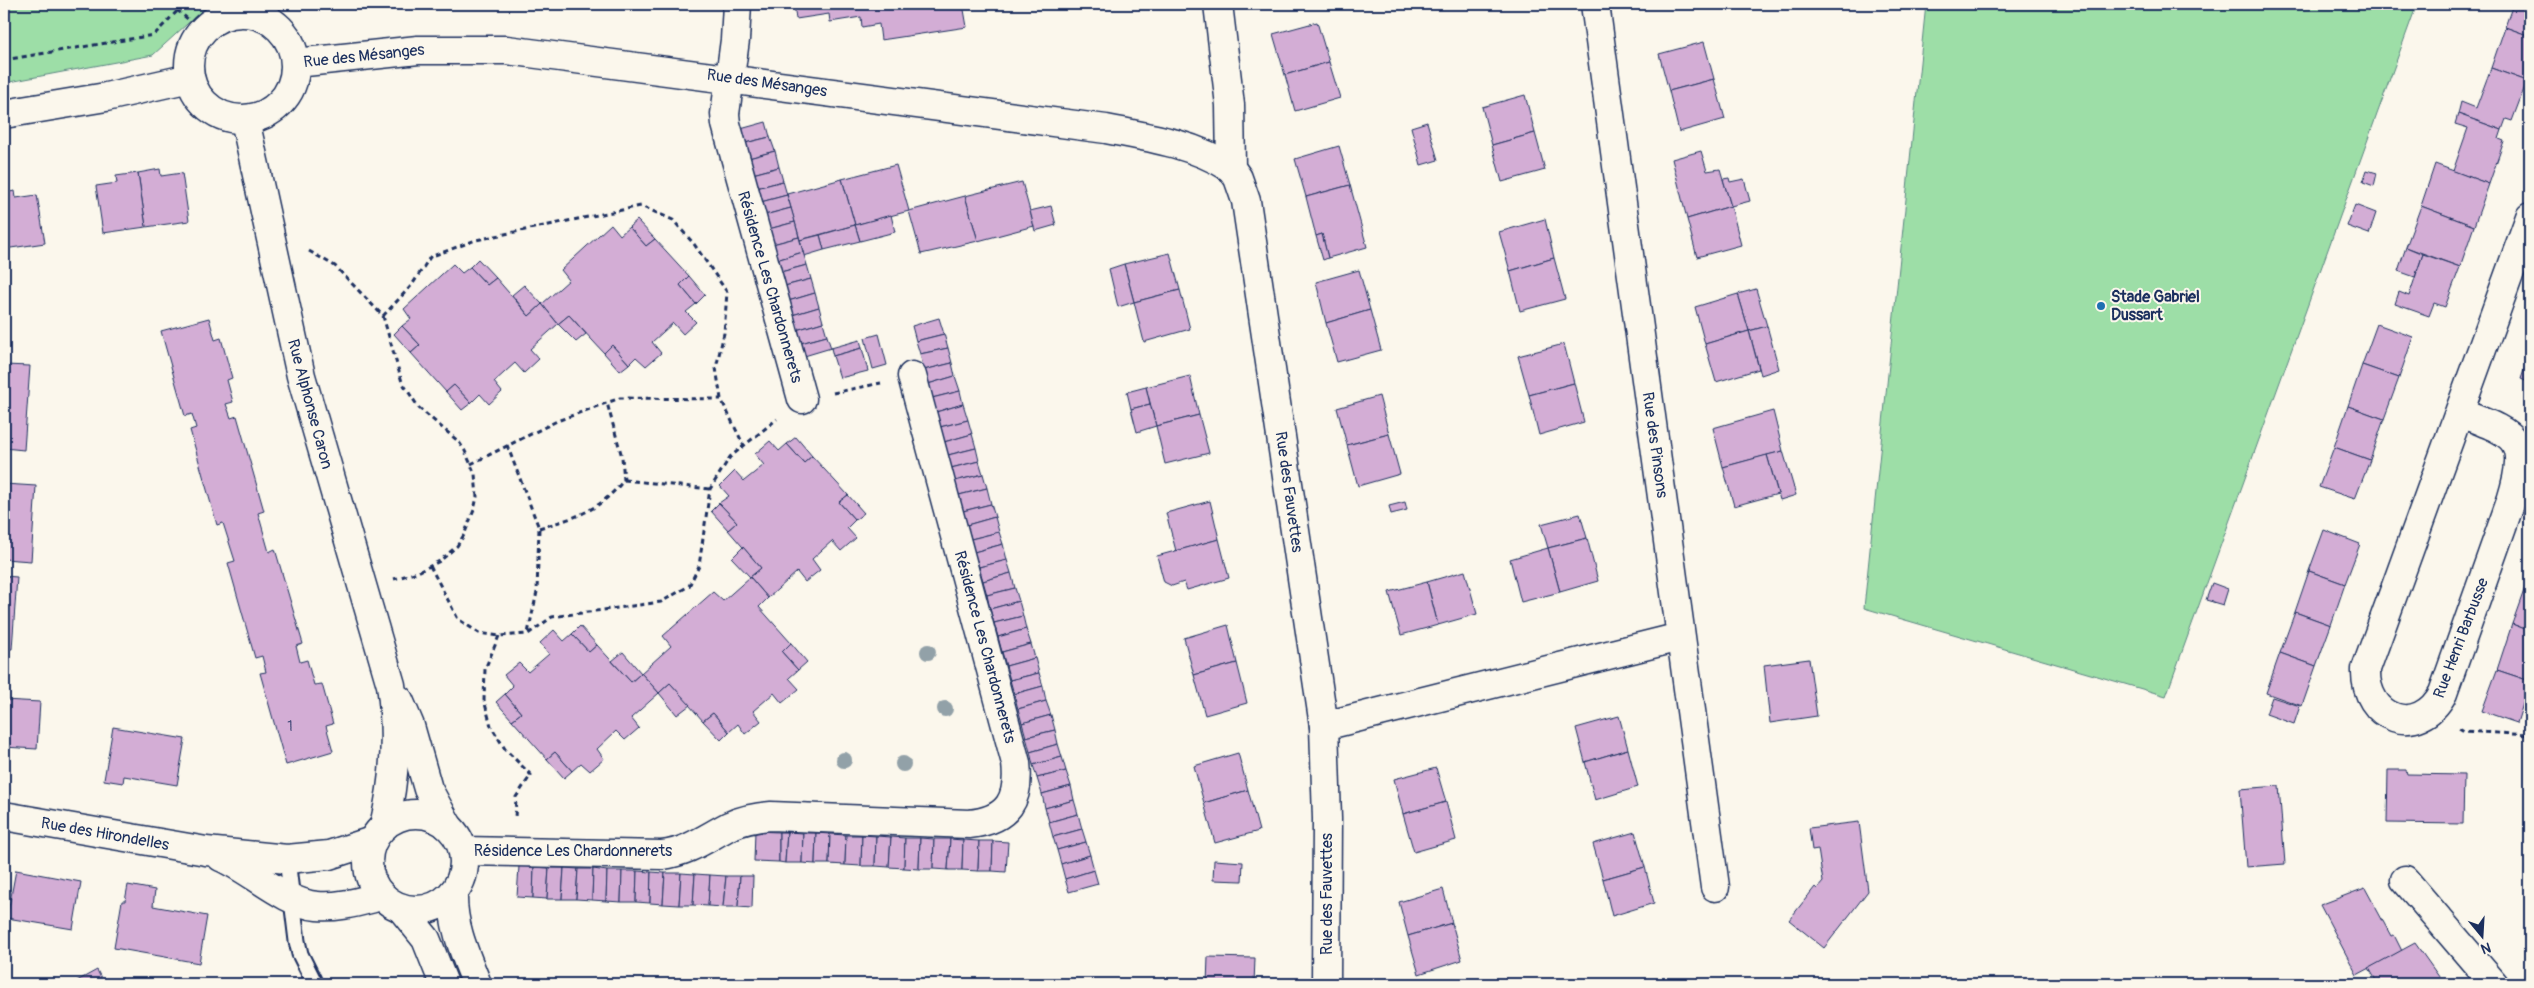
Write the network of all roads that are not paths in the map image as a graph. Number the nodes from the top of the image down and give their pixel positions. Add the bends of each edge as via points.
1 (737, 4) edge
2 (1218, 4) edge
3 (1595, 4) edge
4 (257, 9) edge
5 (296, 63) junction
6 (190, 78) junction
7 (730, 78) junction
8 (4, 114) edge
9 (245, 120) junction
10 (1231, 168) junction
11 (2530, 217) edge
12 (912, 376) road end
13 (802, 399) road end
14 (2460, 413) junction
15 (1680, 637) junction
16 (391, 685) junction
17 (1324, 726) junction
18 (4, 816) edge
19 (448, 826) junction
20 (378, 834) junction
21 (206, 851) junction
22 (463, 851) junction
23 (287, 859) junction
24 (2405, 880) dead end
25 (1715, 887) dead end
26 (453, 893) junction
27 (291, 897) junction
28 (391, 902) junction
29 (316, 984) edge
30 (444, 984) edge
31 (477, 984) edge
32 (1326, 984) edge
33 (2494, 984) edge

1 - 7 street, Résidence Les Chardonnerets
2 - 10 street, Rue des Fauvettes via 1230,105
3 - 15 street, Rue des Pinsons
4 - 5 street via 284,32
4 - 6 street via 223,17 202,31 190,53
5 - 7 street, Rue des Mésanges via 418,50 490,48
5 - 9 street via 291,88 282,102 262,116
6 - 8 street via 106,97
6 - 9 street via 196,93 207,106 221,115
7 - 10 street, Rue des Mésanges via 1121,132 1192,149
7 - 13 street, Résidence Les Chardonnerets via 725,114 729,136
9 - 16 street, Rue Alphonse Caron via 303,385
10 - 17 street, Rue des Fauvettes via 1246,201
11 - 14 street, Rue Henri Barbusse
12 - 22 street, Résidence Les Chardonnerets via 1016,762 1018,786 1009,806 991,818 969,824 758,817 730,825 690,848 662,855
14 - 14 street, Rue Henri Barbusse via 2366,669 2370,698 2382,712 2401,719 2431,710 2443,693 2511,501 2518,471 2516,443 2509,434
15 - 17 street
15 - 25 street, Rue des Pinsons
16 - 19 street, Rue Alphonse Caron via 410,726 428,789
16 - 20 street, Rue Alphonse Caron via 394,776
17 - 32 street, Rue des Fauvettes
18 - 21 street, Rue des Hirondelles
19 - 20 street via 435,818 416,814 396,818
19 - 22 street
20 - 23 street, Rue des Hirondelles via 329,855
20 - 28 street via 368,856 368,870 375,889
21 - 23 street, Rue des Hirondelles
21 - 27 street, Rue des Hirondelles via 239,866
22 - 26 street via 462,876
23 - 27 lane
24 - 33 street
26 - 28 street via 429,908 415,910
26 - 31 street via 456,928
27 - 28 street, Rue des Hirondelles via 319,906
27 - 29 lane via 300,954
28 - 30 street via 426,938

